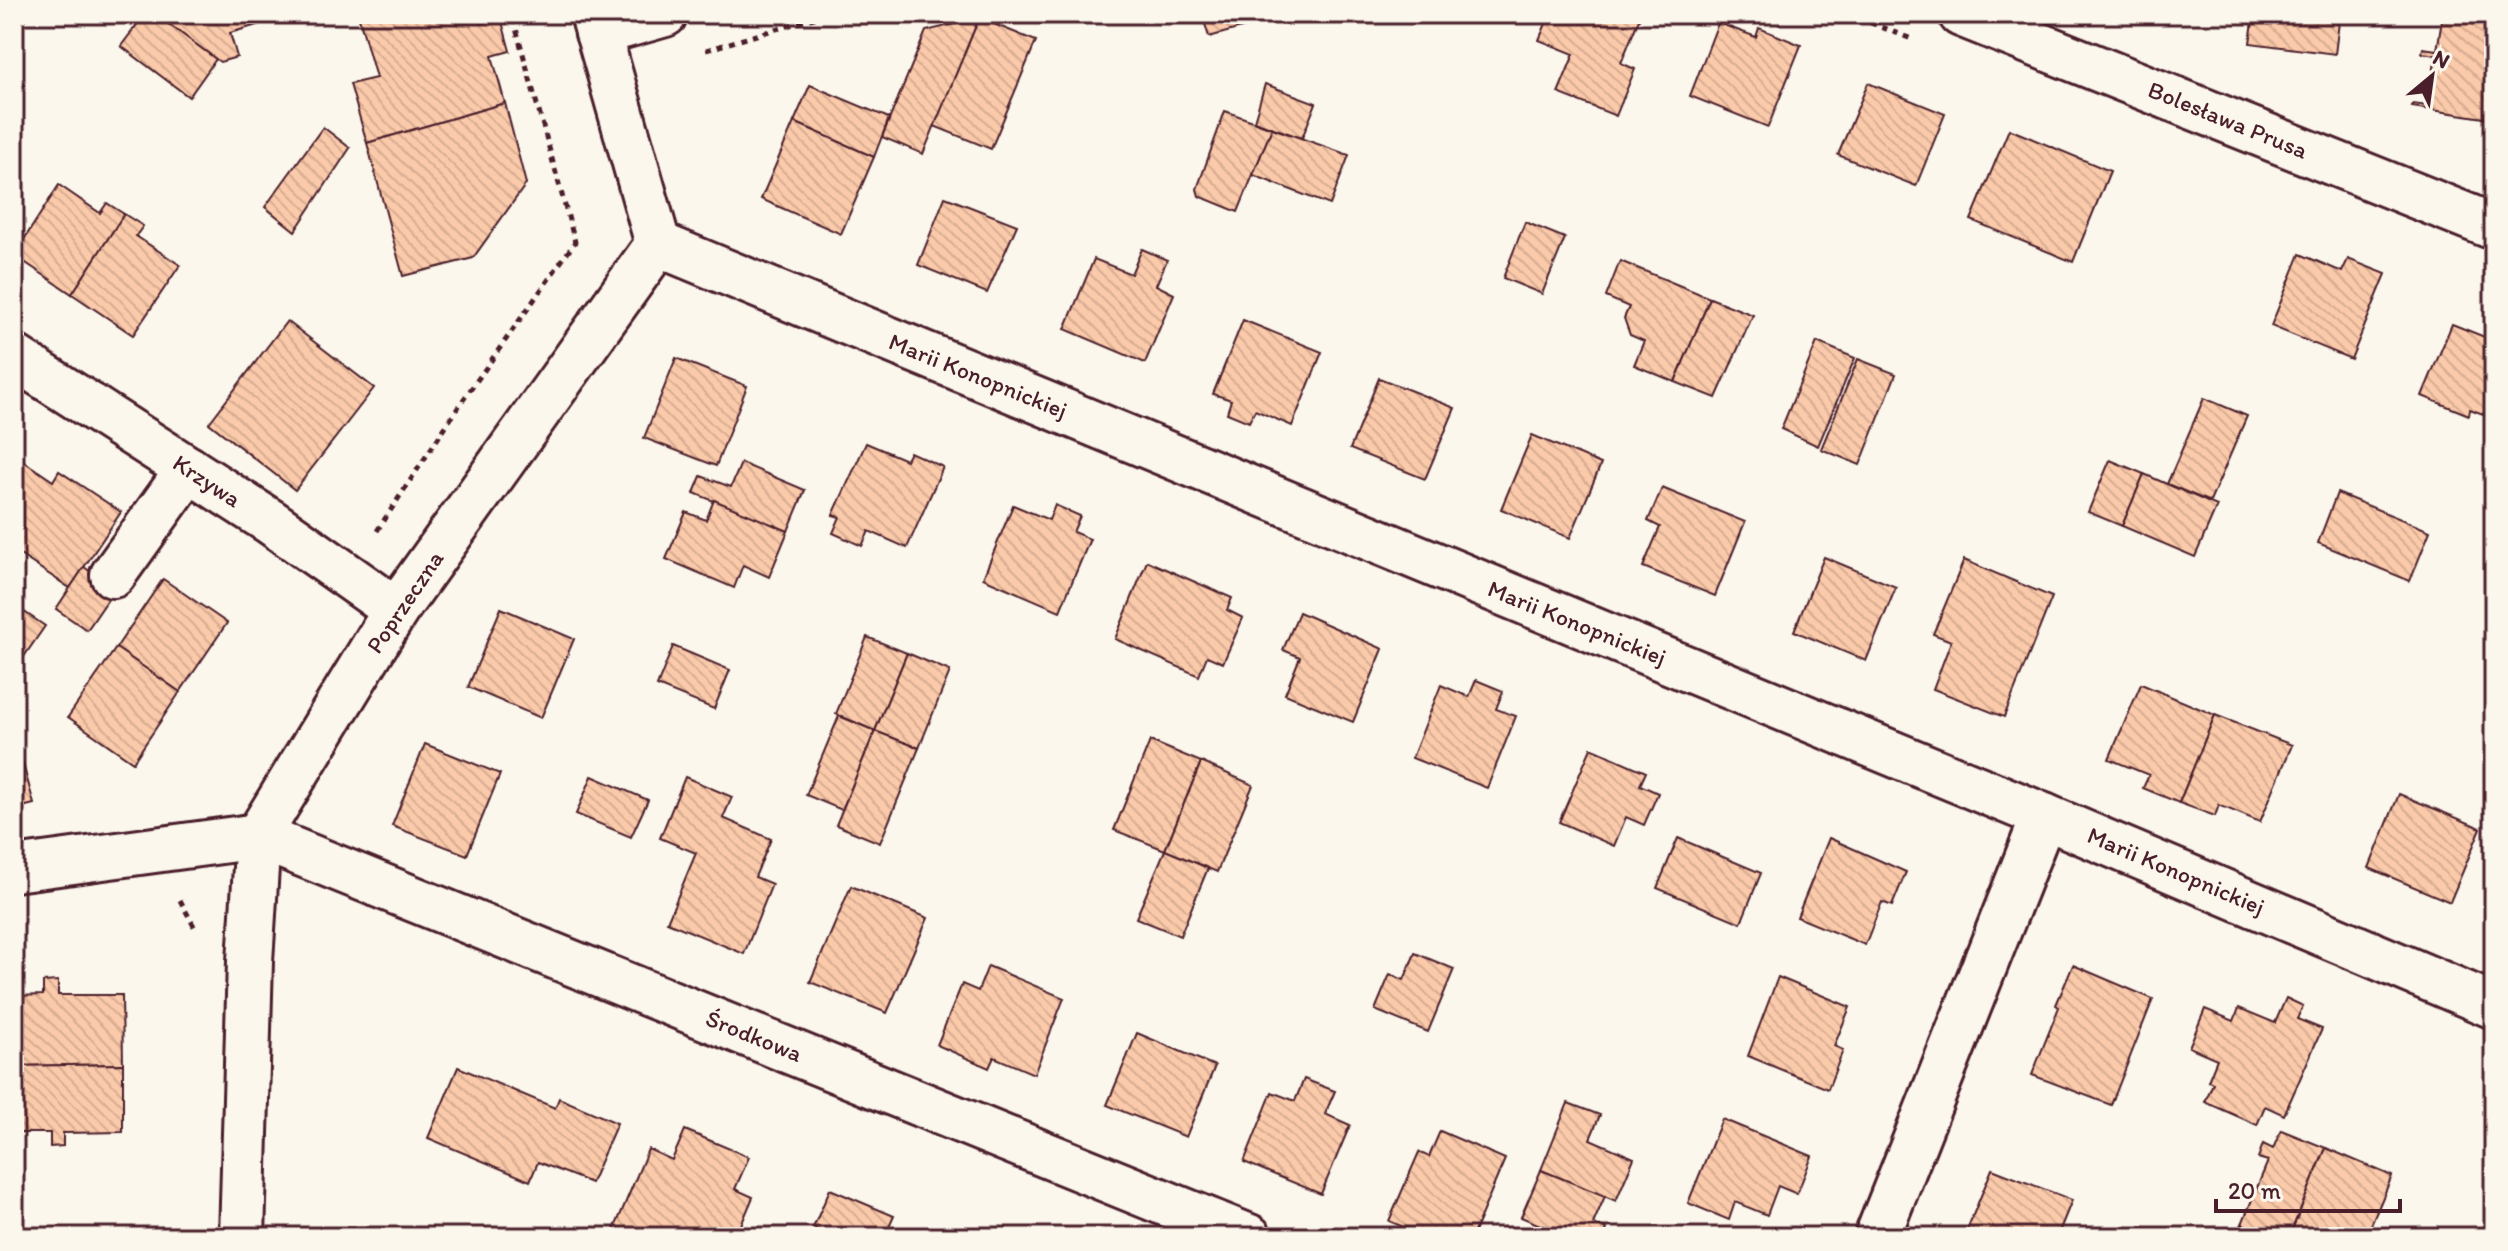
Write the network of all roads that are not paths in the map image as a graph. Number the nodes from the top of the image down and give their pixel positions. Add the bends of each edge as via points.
1 (665, 14) edge
2 (1961, 14) edge
3 (596, 24) edge
4 (2494, 227) edge
5 (658, 244) junction
6 (14, 357) edge
7 (189, 469) junction
8 (113, 575) dead end
9 (396, 610) junction
10 (2044, 816) junction
11 (258, 836) junction
12 (14, 869) edge
13 (2494, 1006) edge
14 (242, 1237) edge
15 (1249, 1237) edge
16 (1877, 1237) edge

1 - 3 street
2 - 4 street, Bolesława Prusa
3 - 5 street
5 - 9 street, Poprzeczna
5 - 10 street, Marii Konopnickiej
6 - 7 street, Krzywa
7 - 8 street
7 - 9 street, Krzywa
9 - 11 street, Poprzeczna
10 - 13 street, Marii Konopnickiej
10 - 16 street
11 - 12 street
11 - 14 street, Poprzeczna
11 - 15 street, Środkowa

